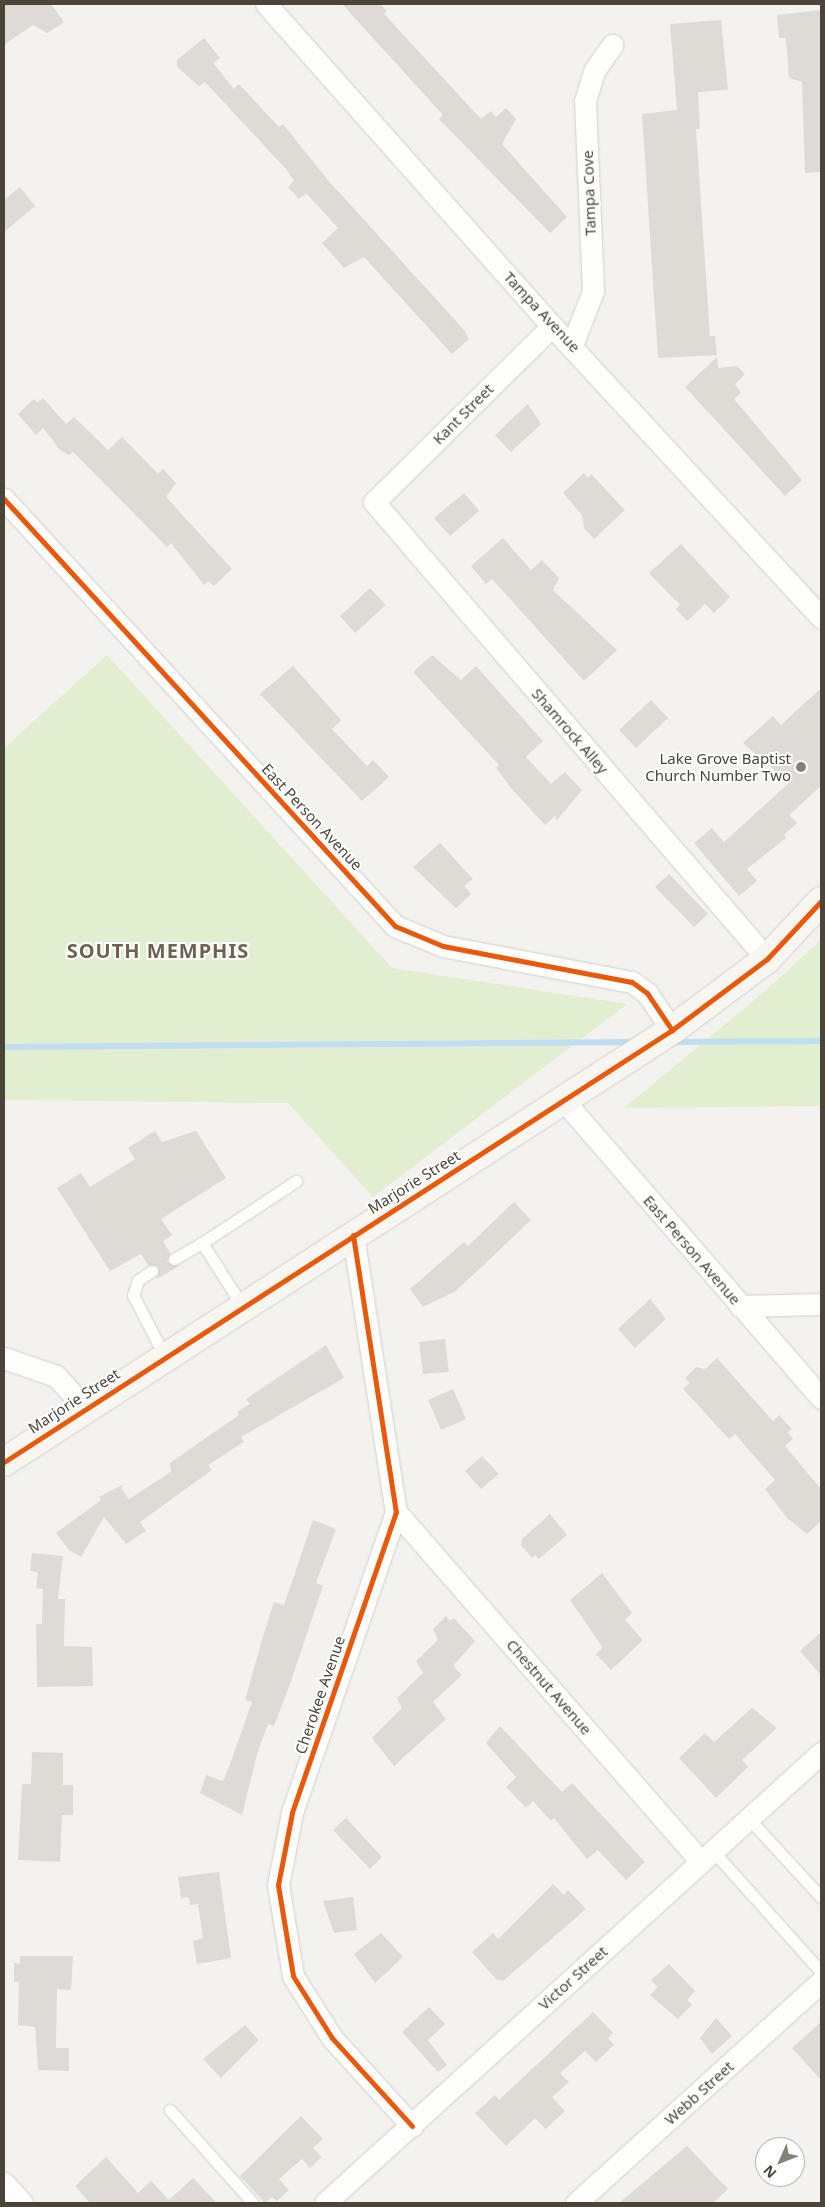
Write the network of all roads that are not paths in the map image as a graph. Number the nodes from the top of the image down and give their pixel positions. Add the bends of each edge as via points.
1 (266, 4) edge
2 (612, 45) dead end
3 (552, 326) junction
4 (572, 345) junction
5 (374, 502) joint
6 (6, 506) edge
7 (821, 618) edge
8 (821, 901) edge
9 (767, 960) junction
10 (672, 1030) junction
11 (564, 1101) junction
12 (296, 1181) dead end
13 (353, 1235) junction
14 (202, 1243) junction
15 (174, 1259) dead end
16 (152, 1271) dead end
17 (821, 1304) edge
18 (740, 1306) junction
19 (243, 1307) junction
20 (165, 1357) junction
21 (4, 1358) edge
22 (821, 1398) edge
23 (86, 1408) junction
24 (4, 1462) edge
25 (396, 1512) junction
26 (821, 1753) edge
27 (749, 1819) junction
28 (707, 1857) junction
29 (821, 1897) edge
30 (821, 1972) edge
31 (821, 1982) edge
32 (170, 2110) dead end
33 (412, 2126) junction
34 (4, 2183) edge
35 (22, 2203) edge
36 (253, 2203) edge
37 (325, 2203) edge
38 (576, 2203) edge

1 - 3 street, Tampa Avenue
2 - 4 street, Tampa Cove via 594,71 585,101 592,291
3 - 4 street, Tampa Avenue
3 - 5 street, Kant Street
4 - 7 street, Tampa Avenue
5 - 9 street, Shamrock Alley
6 - 10 street, East Person Avenue via 395,926 443,946 632,982 647,993
8 - 9 street, Marjorie Street
9 - 10 street, Marjorie Street
10 - 11 street, Marjorie Street
11 - 13 street, Marjorie Street
11 - 18 street, East Person Avenue
12 - 14 lane
13 - 19 street, Marjorie Street
13 - 25 street, Cherokee Avenue
14 - 15 lane
14 - 19 lane
16 - 20 lane via 138,1280 133,1295
17 - 18 street
18 - 22 street, East Person Avenue
19 - 20 street, Marjorie Street
20 - 23 street, Marjorie Street
21 - 23 street via 56,1376
23 - 24 street, Marjorie Street
25 - 28 street, Chestnut Avenue
25 - 33 street, Cherokee Avenue via 292,1813 278,1885 293,1976 332,2038
26 - 27 street, Victor Street
27 - 28 street, Victor Street
27 - 29 lane
28 - 30 lane
28 - 33 street, Victor Street
31 - 38 street, Webb Street
32 - 36 lane
33 - 37 street, Victor Street
34 - 35 street

